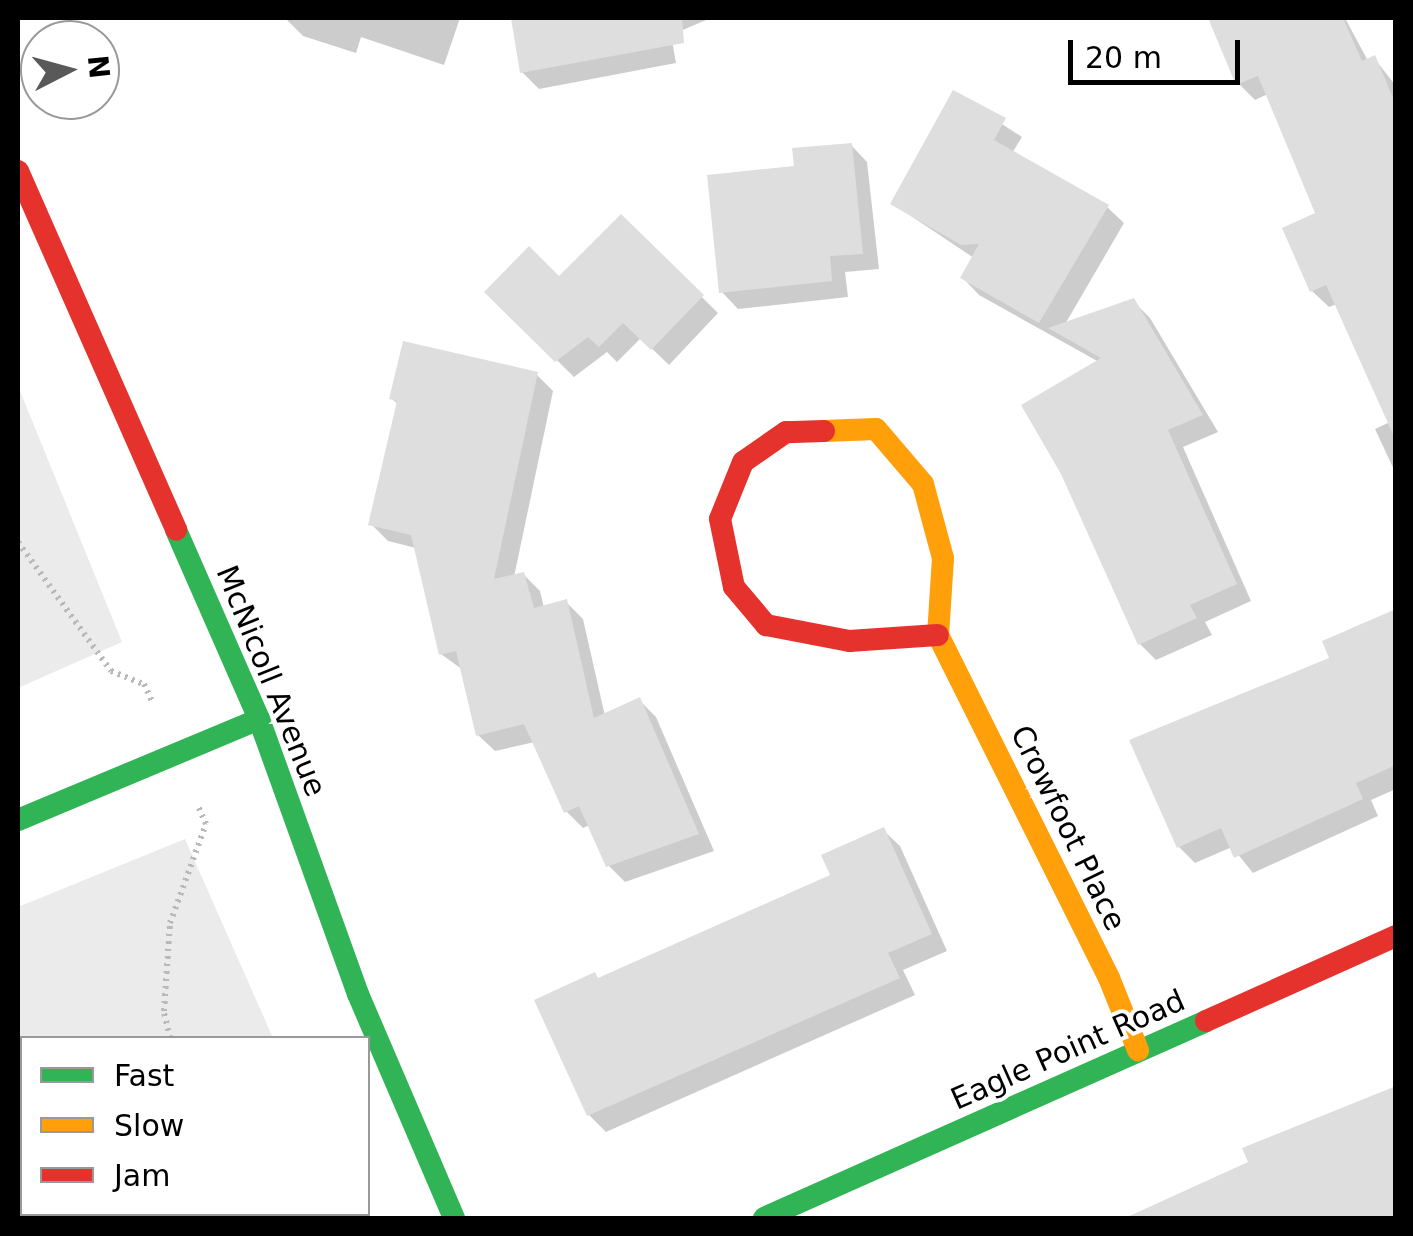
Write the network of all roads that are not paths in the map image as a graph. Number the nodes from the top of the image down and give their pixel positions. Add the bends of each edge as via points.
1 (18, 171) edge
2 (938, 635) junction
3 (259, 719) junction
4 (18, 820) edge
5 (1396, 936) edge
6 (1138, 1050) junction
7 (454, 1218) edge
8 (764, 1218) edge

1 - 3 street, McNicoll Avenue
2 - 2 street, Crowfoot Place via 942,558 923,484 876,429 786,432 743,462 720,519 734,587 766,625 849,641
2 - 6 street, Crowfoot Place via 1109,978
3 - 4 street
3 - 7 street, McNicoll Avenue via 358,994
5 - 6 street, Eagle Point Road
6 - 8 street, Eagle Point Road

